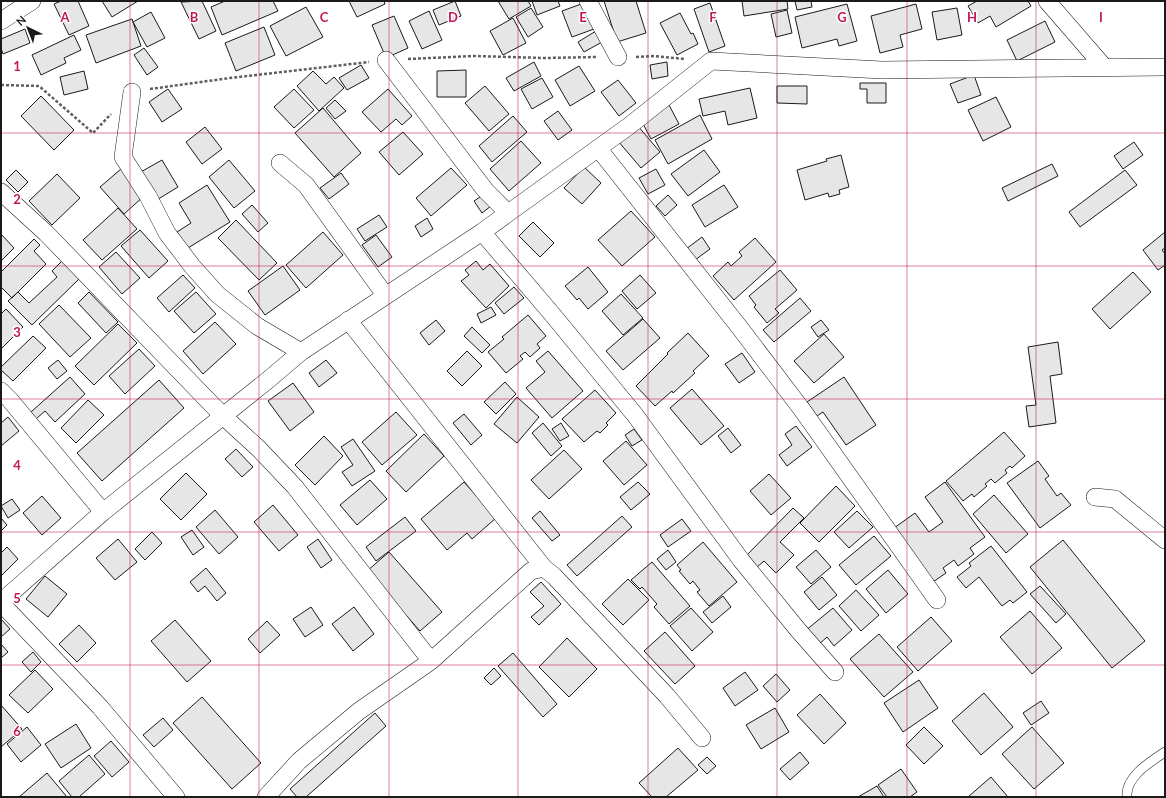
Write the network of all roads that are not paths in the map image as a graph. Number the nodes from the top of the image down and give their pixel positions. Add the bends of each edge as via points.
1 (32, 1) edge
2 (588, 1) edge
3 (1047, 1) edge
4 (1, 21) edge
5 (618, 57) road end
6 (386, 60) road end
7 (1165, 67) edge
8 (1105, 68) junction
9 (132, 92) road end
10 (598, 148) junction
11 (280, 163) dead end
12 (1, 192) edge
13 (508, 214) junction
14 (482, 232) junction
15 (386, 296) junction
16 (348, 320) junction
17 (301, 352) junction
18 (1, 392) edge
19 (222, 415) junction
20 (1095, 497) dead end
21 (103, 512) junction
22 (1165, 540) edge
23 (544, 568) junction
24 (937, 600) dead end
25 (1, 602) edge
26 (432, 661) junction
27 (835, 672) dead end
28 (702, 738) dead end
29 (1165, 752) edge
30 (176, 797) edge
31 (266, 797) edge
32 (1127, 797) edge

1 - 4 street
2 - 5 street
3 - 8 street
6 - 13 street via 486,190
7 - 8 street
8 - 10 street via 882,70 711,61
9 - 17 street via 123,157 148,196 167,233 218,294 257,326
10 - 13 street
10 - 24 street via 803,411
11 - 15 street via 306,185
12 - 19 street via 46,233
13 - 14 street
14 - 15 street
14 - 27 street via 625,403 741,560
15 - 16 street
16 - 17 street
16 - 23 street
17 - 19 street
18 - 21 street
19 - 21 street
19 - 26 street via 259,448 295,487
20 - 22 street via 1115,499
21 - 25 street
23 - 26 street via 531,571
23 - 28 street via 667,696
25 - 30 street via 100,707
26 - 31 street via 359,711 300,761
29 - 32 lane via 1129,783

